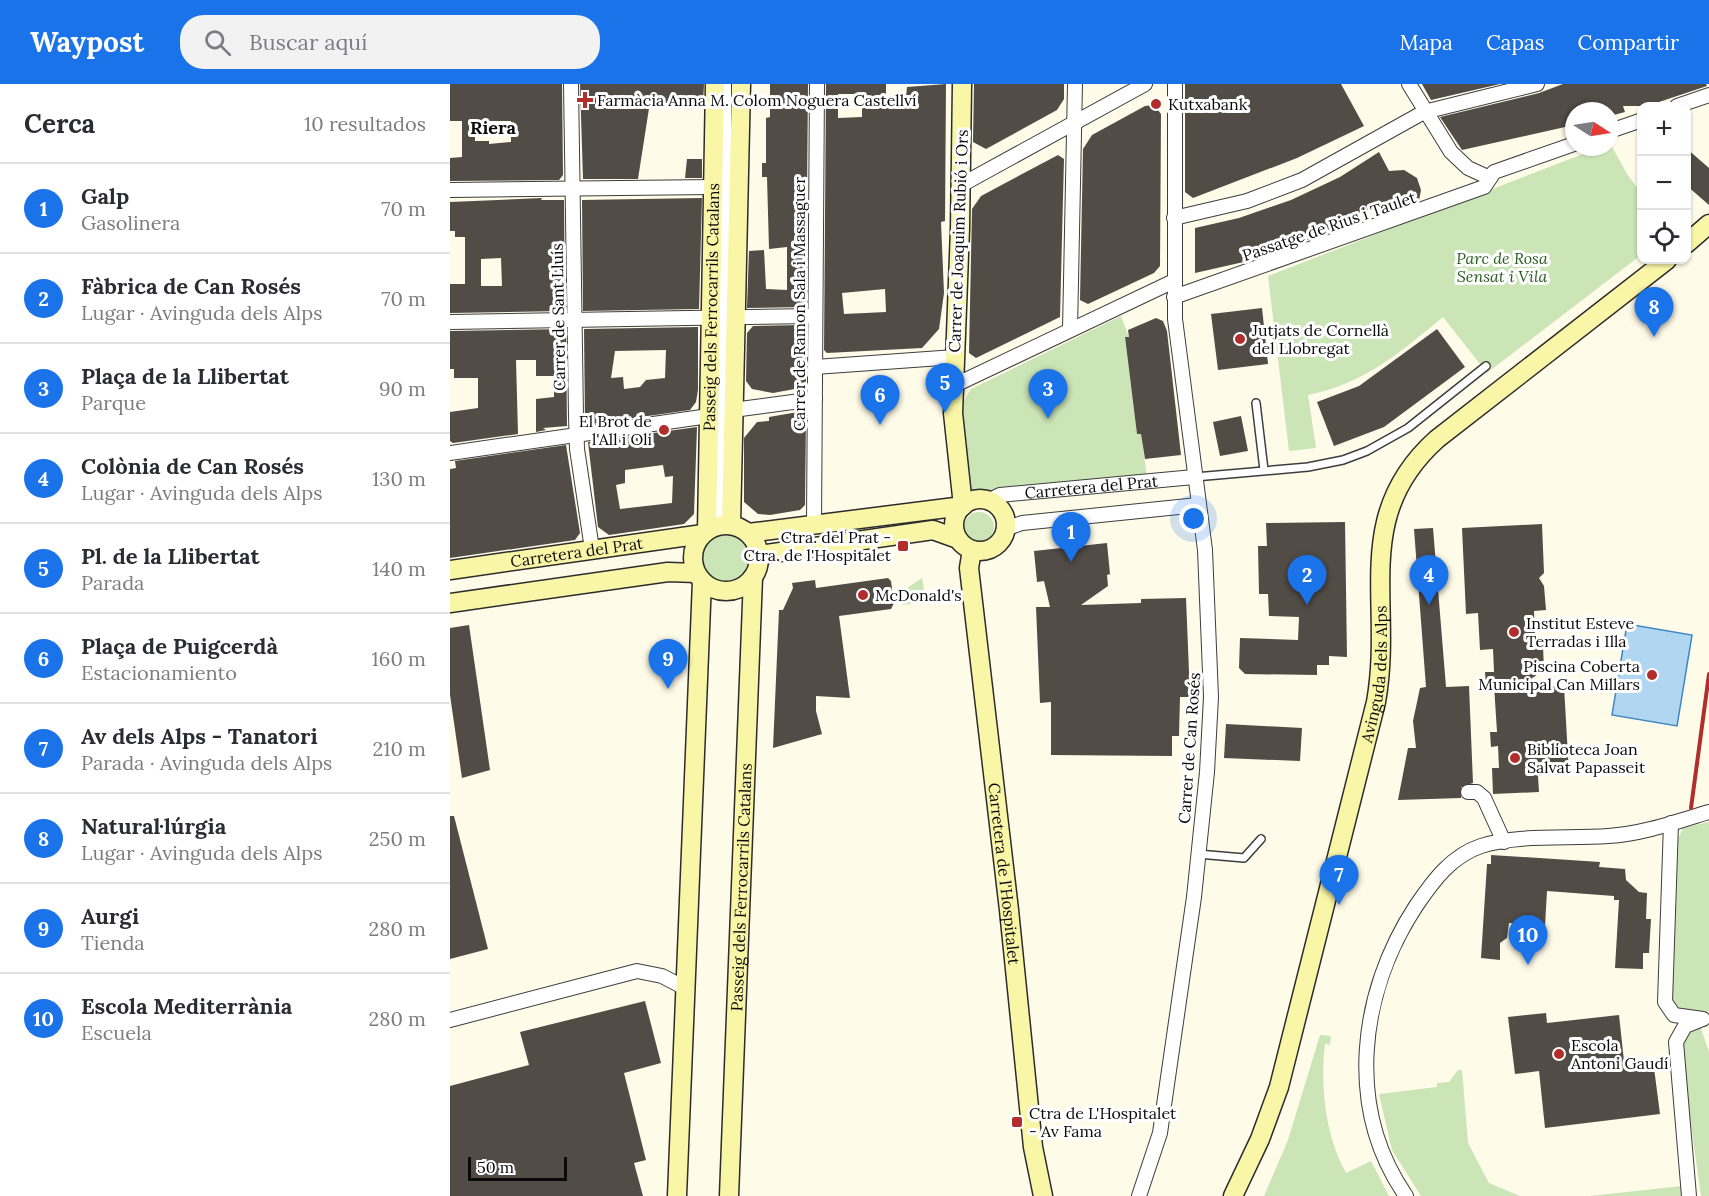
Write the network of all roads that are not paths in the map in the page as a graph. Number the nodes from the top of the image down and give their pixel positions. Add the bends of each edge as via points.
1 (572, 84) edge
2 (715, 84) edge
3 (724, 84) edge
4 (741, 84) edge
5 (817, 84) edge
6 (962, 84) edge
7 (1075, 84) edge
8 (1145, 84) edge
9 (1175, 84) edge
10 (1409, 84) edge
11 (1529, 85) edge
12 (1709, 95) edge
13 (1689, 102) edge
14 (1424, 112) junction
15 (1637, 121) edge
16 (1073, 124) junction
17 (1619, 128) edge
18 (1565, 147) edge
19 (1490, 178) junction
20 (961, 185) junction
21 (713, 187) junction
22 (573, 189) junction
23 (450, 190) edge
24 (1174, 218) junction
25 (1709, 224) edge
26 (1691, 240) edge
27 (1662, 264) edge
28 (1174, 281) junction
29 (1174, 297) junction
30 (815, 316) junction
31 (723, 317) junction
32 (575, 320) junction
33 (450, 322) edge
34 (1070, 330) junction
35 (955, 357) junction
36 (1486, 366) dead end
37 (815, 367) junction
38 (953, 386) junction
39 (814, 399) junction
40 (1256, 403) dead end
41 (734, 410) junction
42 (708, 416) junction
43 (577, 435) junction
44 (450, 453) edge
45 (1264, 471) junction
46 (1194, 477) junction
47 (988, 501) junction
48 (1198, 505) junction
49 (963, 506) junction
50 (814, 525) junction
51 (715, 527) junction
52 (1005, 529) junction
53 (748, 533) junction
54 (965, 545) junction
55 (592, 549) junction
56 (759, 555) junction
57 (450, 570) edge
58 (699, 577) junction
59 (753, 577) junction
60 (450, 603) edge
61 (1468, 792) dead end
62 (1709, 812) edge
63 (1671, 823) junction
64 (1261, 839) dead end
65 (1504, 842) junction
66 (1198, 854) junction
67 (685, 988) junction
68 (1706, 1018) edge
69 (450, 1020) edge
70 (676, 1196) edge
71 (729, 1196) edge
72 (1043, 1196) edge
73 (1139, 1196) edge
74 (1233, 1196) edge
75 (1406, 1196) edge
76 (1689, 1196) edge

1 - 22 street, Carrer de Sant Lluís
2 - 21 street, Passeig dels Ferrocarrils Catalans
3 - 31 street, Passeig dels Ferrocarrils Catalans
4 - 31 street, Passeig dels Ferrocarrils Catalans
5 - 30 street, Carrer de Ramon Sala i Massaguer
6 - 20 street, Carrer de Joaquim Rubió i Ors
7 - 16 street
8 - 16 street
9 - 24 street, Carrer de Can Rosés
10 - 14 street
11 - 14 street
12 - 13 street
14 - 19 street via 1461,162
14 - 24 street via 1286,187 1227,207
15 - 17 street
16 - 20 street
16 - 34 street
18 - 19 street, Passatge de Rius i Taulet via 1494,172
19 - 29 street, Passatge de Rius i Taulet via 1484,187 1408,216 1349,233
20 - 35 street, Carrer de Joaquim Rubió i Ors
21 - 22 street
21 - 31 street, Passeig dels Ferrocarrils Catalans
22 - 23 street
22 - 32 street, Carrer de Sant Lluís
24 - 28 street, Carrer de Can Rosés
25 - 26 street
27 - 74 street, Avinguda dels Alps via 1437,439 1411,467 1391,502 1380,548 1381,668 1376,702 1279,1087
28 - 29 street, Carrer de Can Rosés
28 - 34 street
29 - 46 street, Carrer de Can Rosés
30 - 31 street
30 - 37 street, Carrer de Ramon Sala i Massaguer
31 - 32 street
31 - 41 street, Passeig dels Ferrocarrils Catalans
31 - 42 street, Passeig dels Ferrocarrils Catalans
31 - 51 street, Passeig dels Ferrocarrils Catalans
32 - 33 street
32 - 43 street, Carrer de Sant Lluís
34 - 38 street
35 - 37 street
35 - 38 street, Carrer de Joaquim Rubió i Ors
36 - 45 lane via 1381,445 1324,464
37 - 39 street, Carrer de Ramon Sala i Massaguer
38 - 49 street, Carrer de Joaquim Rubió i Ors
39 - 41 street
39 - 50 street, Carrer de Ramon Sala i Massaguer
40 - 45 lane
41 - 51 street, Passeig dels Ferrocarrils Catalans
42 - 43 street
42 - 51 street, Passeig dels Ferrocarrils Catalans
43 - 44 street
43 - 55 street, Carrer de Sant Lluís
45 - 46 lane
46 - 47 street, Carretera del Prat via 1000,495
46 - 48 street, Carrer de Can Rosés
47 - 49 street
47 - 52 street via 1004,514
48 - 52 street, Carretera del Prat via 1023,523
48 - 66 street, Carrer de Can Rosés via 1205,549 1211,662 1207,772
49 - 50 street
49 - 54 street via 955,520
50 - 53 street
51 - 53 street
51 - 55 street, Carretera del Prat
51 - 58 street via 694,552
52 - 54 street via 992,549
53 - 56 street
54 - 56 street via 933,530
54 - 72 street, Carretera de l'Hospitalet via 1034,1147
55 - 57 street, Carretera del Prat
56 - 59 street
58 - 59 street via 709,587 726,591 741,588
58 - 60 street, Carretera del Prat via 668,572
58 - 67 street
59 - 71 street, Passeig dels Ferrocarrils Catalans
61 - 65 street via 1478,792 1484,798
62 - 63 street
63 - 65 street via 1610,836
63 - 68 street via 1665,1002 1674,1015
64 - 66 lane via 1244,858
65 - 75 street via 1469,852 1438,876 1392,946 1376,994 1365,1064 1370,1116 1384,1160
66 - 73 street, Carrer de Can Rosés via 1160,1133
67 - 69 street via 662,976 637,971
67 - 70 street
68 - 76 street via 1684,1026 1676,1042

